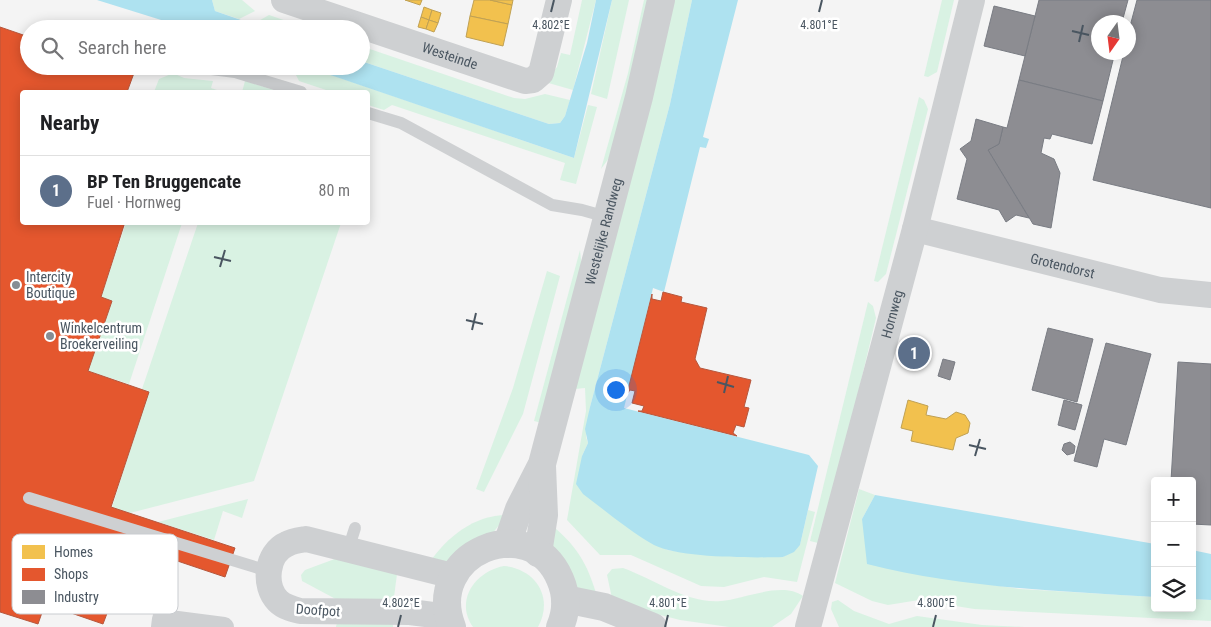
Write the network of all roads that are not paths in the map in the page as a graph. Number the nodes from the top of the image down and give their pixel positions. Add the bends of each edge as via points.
1 (284, 0) edge
2 (559, 0) edge
3 (662, 0) edge
4 (972, 0) edge
5 (344, 20) edge
6 (370, 29) edge
7 (245, 75) edge
8 (294, 90) edge
9 (370, 114) edge
10 (607, 217) junction
11 (915, 229) junction
12 (1211, 295) edge
13 (542, 464) junction
14 (29, 498) dead end
15 (147, 534) edge
16 (178, 544) edge
17 (507, 544) junction
18 (538, 553) junction
19 (268, 571) junction
20 (453, 576) junction
21 (566, 599) junction
22 (310, 619) edge
23 (450, 622) edge
24 (161, 627) edge
25 (224, 627) edge
26 (560, 627) edge
27 (652, 627) edge
28 (808, 627) edge

1 - 5 street, Westeinde
2 - 6 street, Westeinde via 541,73 533,80 525,81
3 - 10 street, Westelijke Randweg
4 - 11 street, Hornweg
7 - 8 lane
9 - 10 lane via 400,123 552,205
10 - 13 street, Westelijke Randweg
11 - 12 street, Grotendorst via 1160,290
11 - 28 street, Hornweg
13 - 17 street, Westelijke Randweg via 519,509
13 - 18 street, Westelijke Randweg via 544,515
14 - 15 lane
16 - 19 lane
17 - 18 street via 523,546
17 - 20 street via 491,545 476,552
18 - 21 street via 557,572
19 - 20 street via 277,551 286,544 306,539 352,539
19 - 22 street, Doofpot via 268,583 278,601
20 - 23 street via 448,589
21 - 26 street
21 - 27 street via 604,607
22 - 23 street, Doofpot via 410,612
24 - 25 street via 162,620

